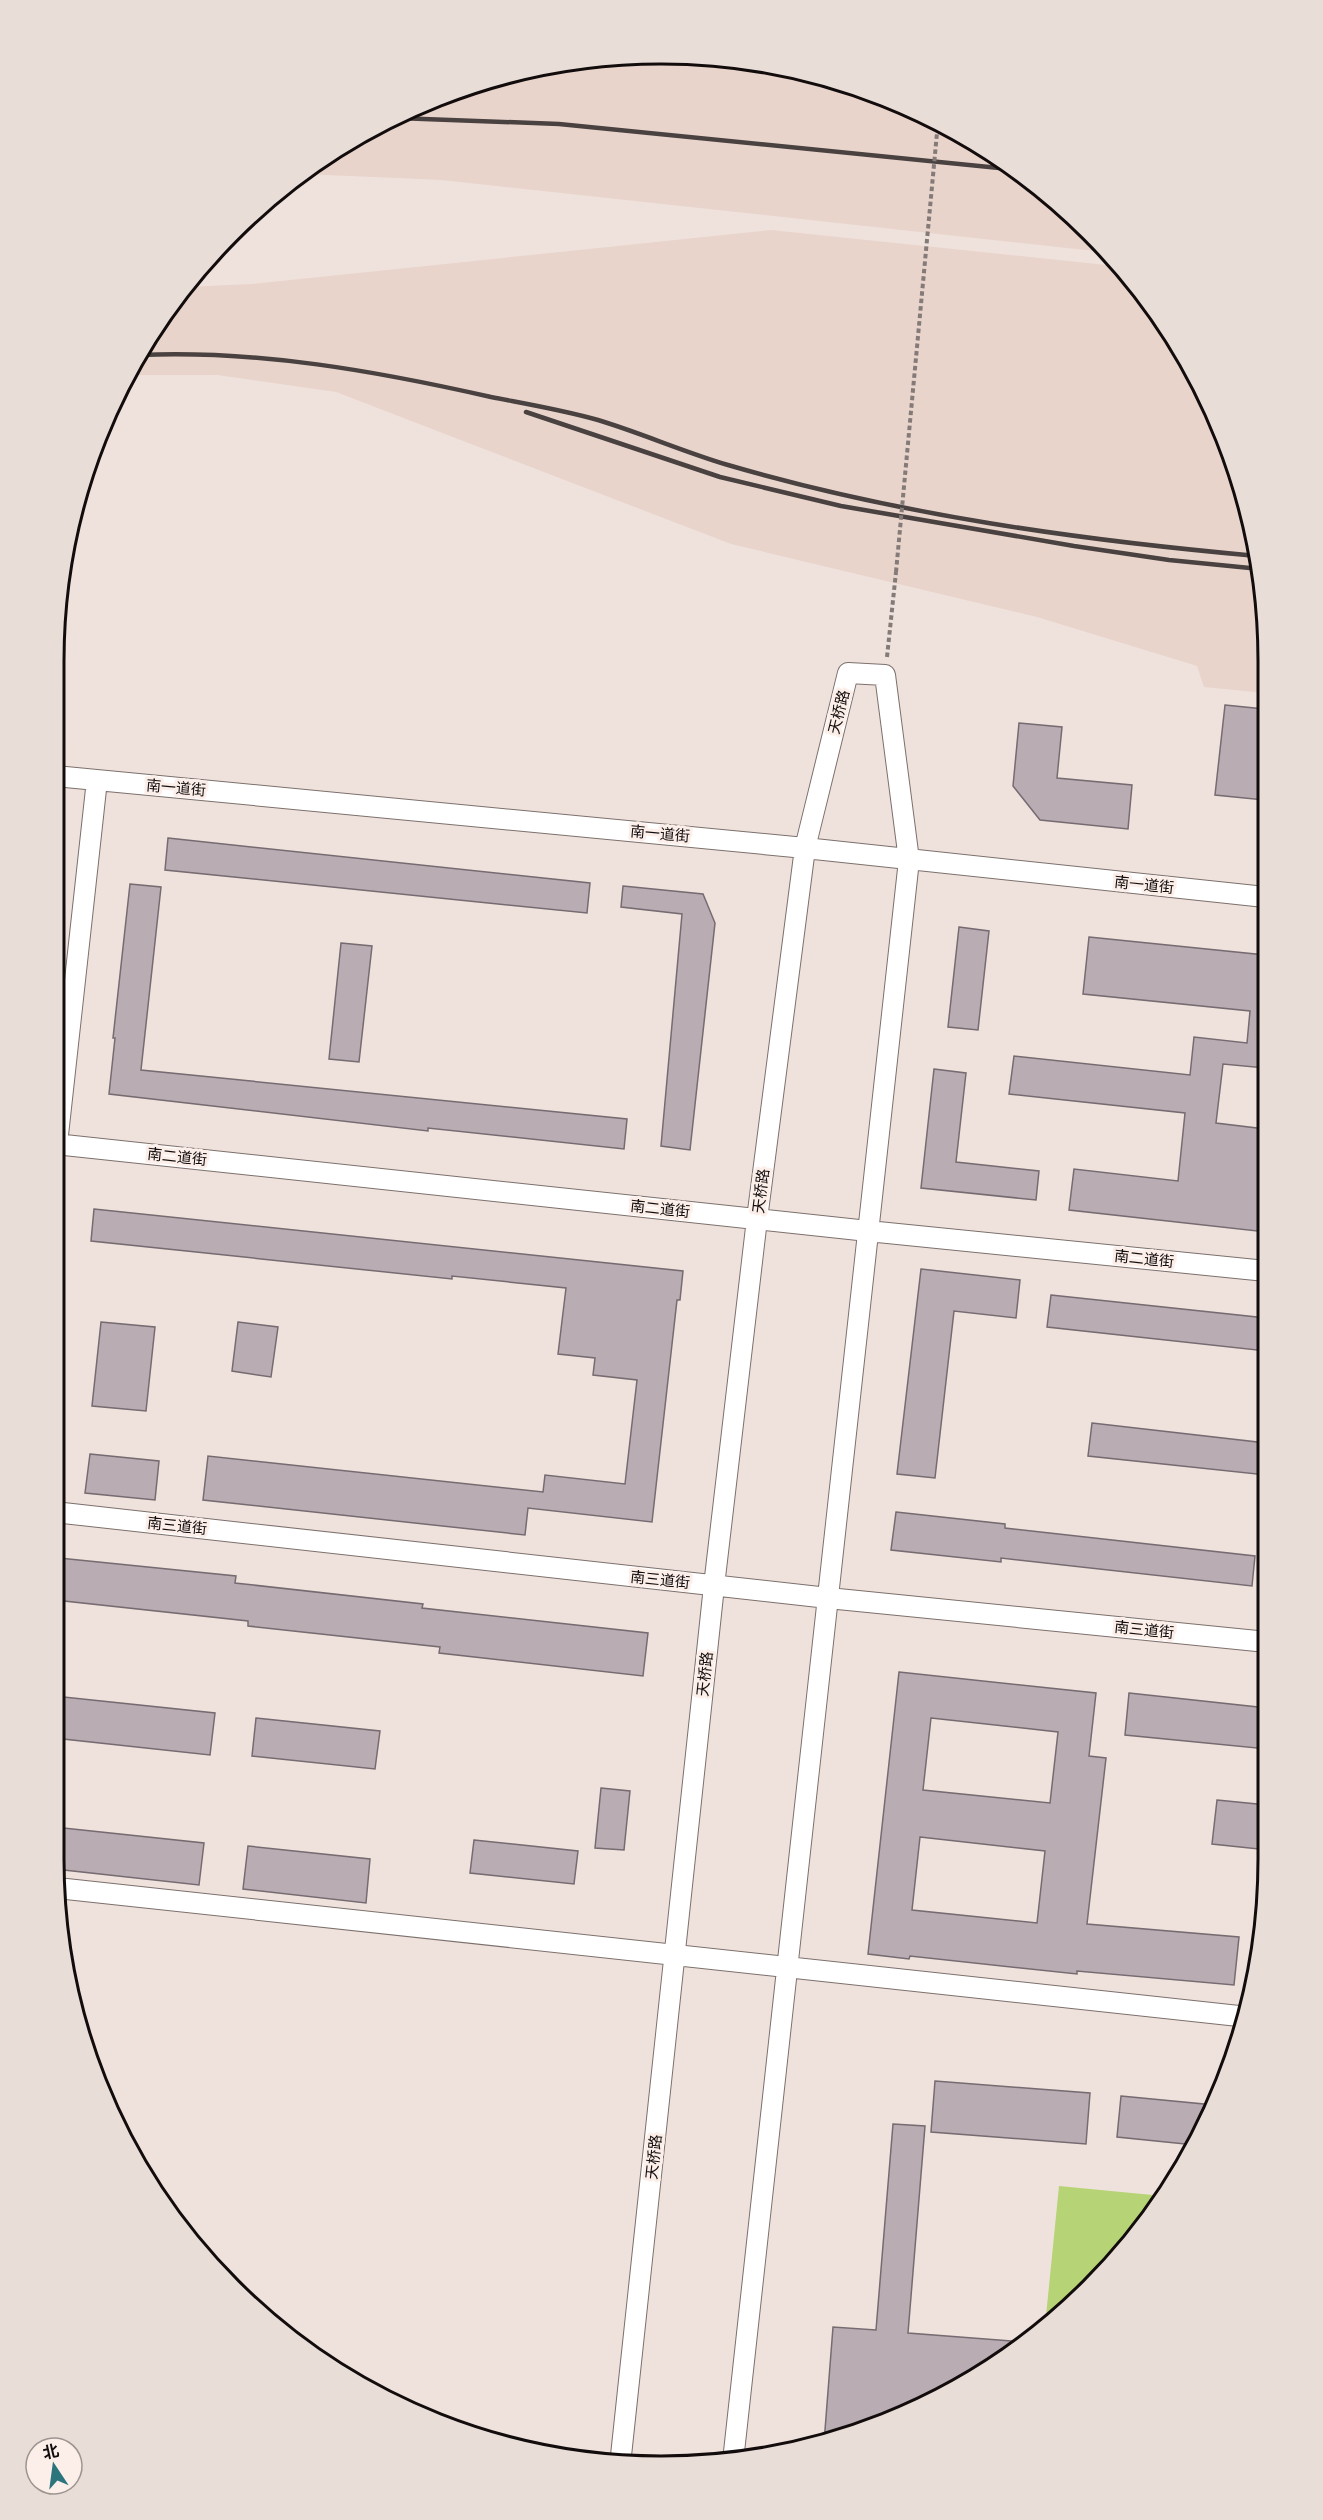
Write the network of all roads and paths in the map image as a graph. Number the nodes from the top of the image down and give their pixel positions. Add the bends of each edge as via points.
1 (937, 132) edge
2 (885, 675) junction
3 (64, 777) edge
4 (97, 780) junction
5 (805, 848) junction
6 (909, 860) junction
7 (1258, 896) edge
8 (64, 1073) edge
9 (64, 1145) edge
10 (757, 1219) junction
11 (868, 1231) junction
12 (1258, 1270) edge
13 (64, 1513) edge
14 (714, 1586) junction
15 (828, 1598) junction
16 (1258, 1641) edge
17 (66, 1889) edge
18 (676, 1957) junction
19 (788, 1968) junction
20 (1237, 2016) edge
21 (734, 2451) edge
22 (621, 2454) edge

1 - 2 path, bridge
2 - 5 street, 天桥路 via 848,673
2 - 6 street
3 - 4 street, 南一道街
4 - 5 street, 南一道街
4 - 8 street
5 - 6 street, 南一道街
5 - 10 street, 天桥路
6 - 7 street, 南一道街
6 - 11 street
9 - 10 street, 南二道街
10 - 11 street, 南二道街
10 - 14 street, 天桥路
11 - 12 street, 南二道街
11 - 15 street
13 - 14 street, 南三道街
14 - 15 street, 南三道街
14 - 18 street, 天桥路
15 - 16 street, 南三道街
15 - 19 street
17 - 18 street
18 - 19 street
18 - 22 street, 天桥路
19 - 20 street
19 - 21 street

